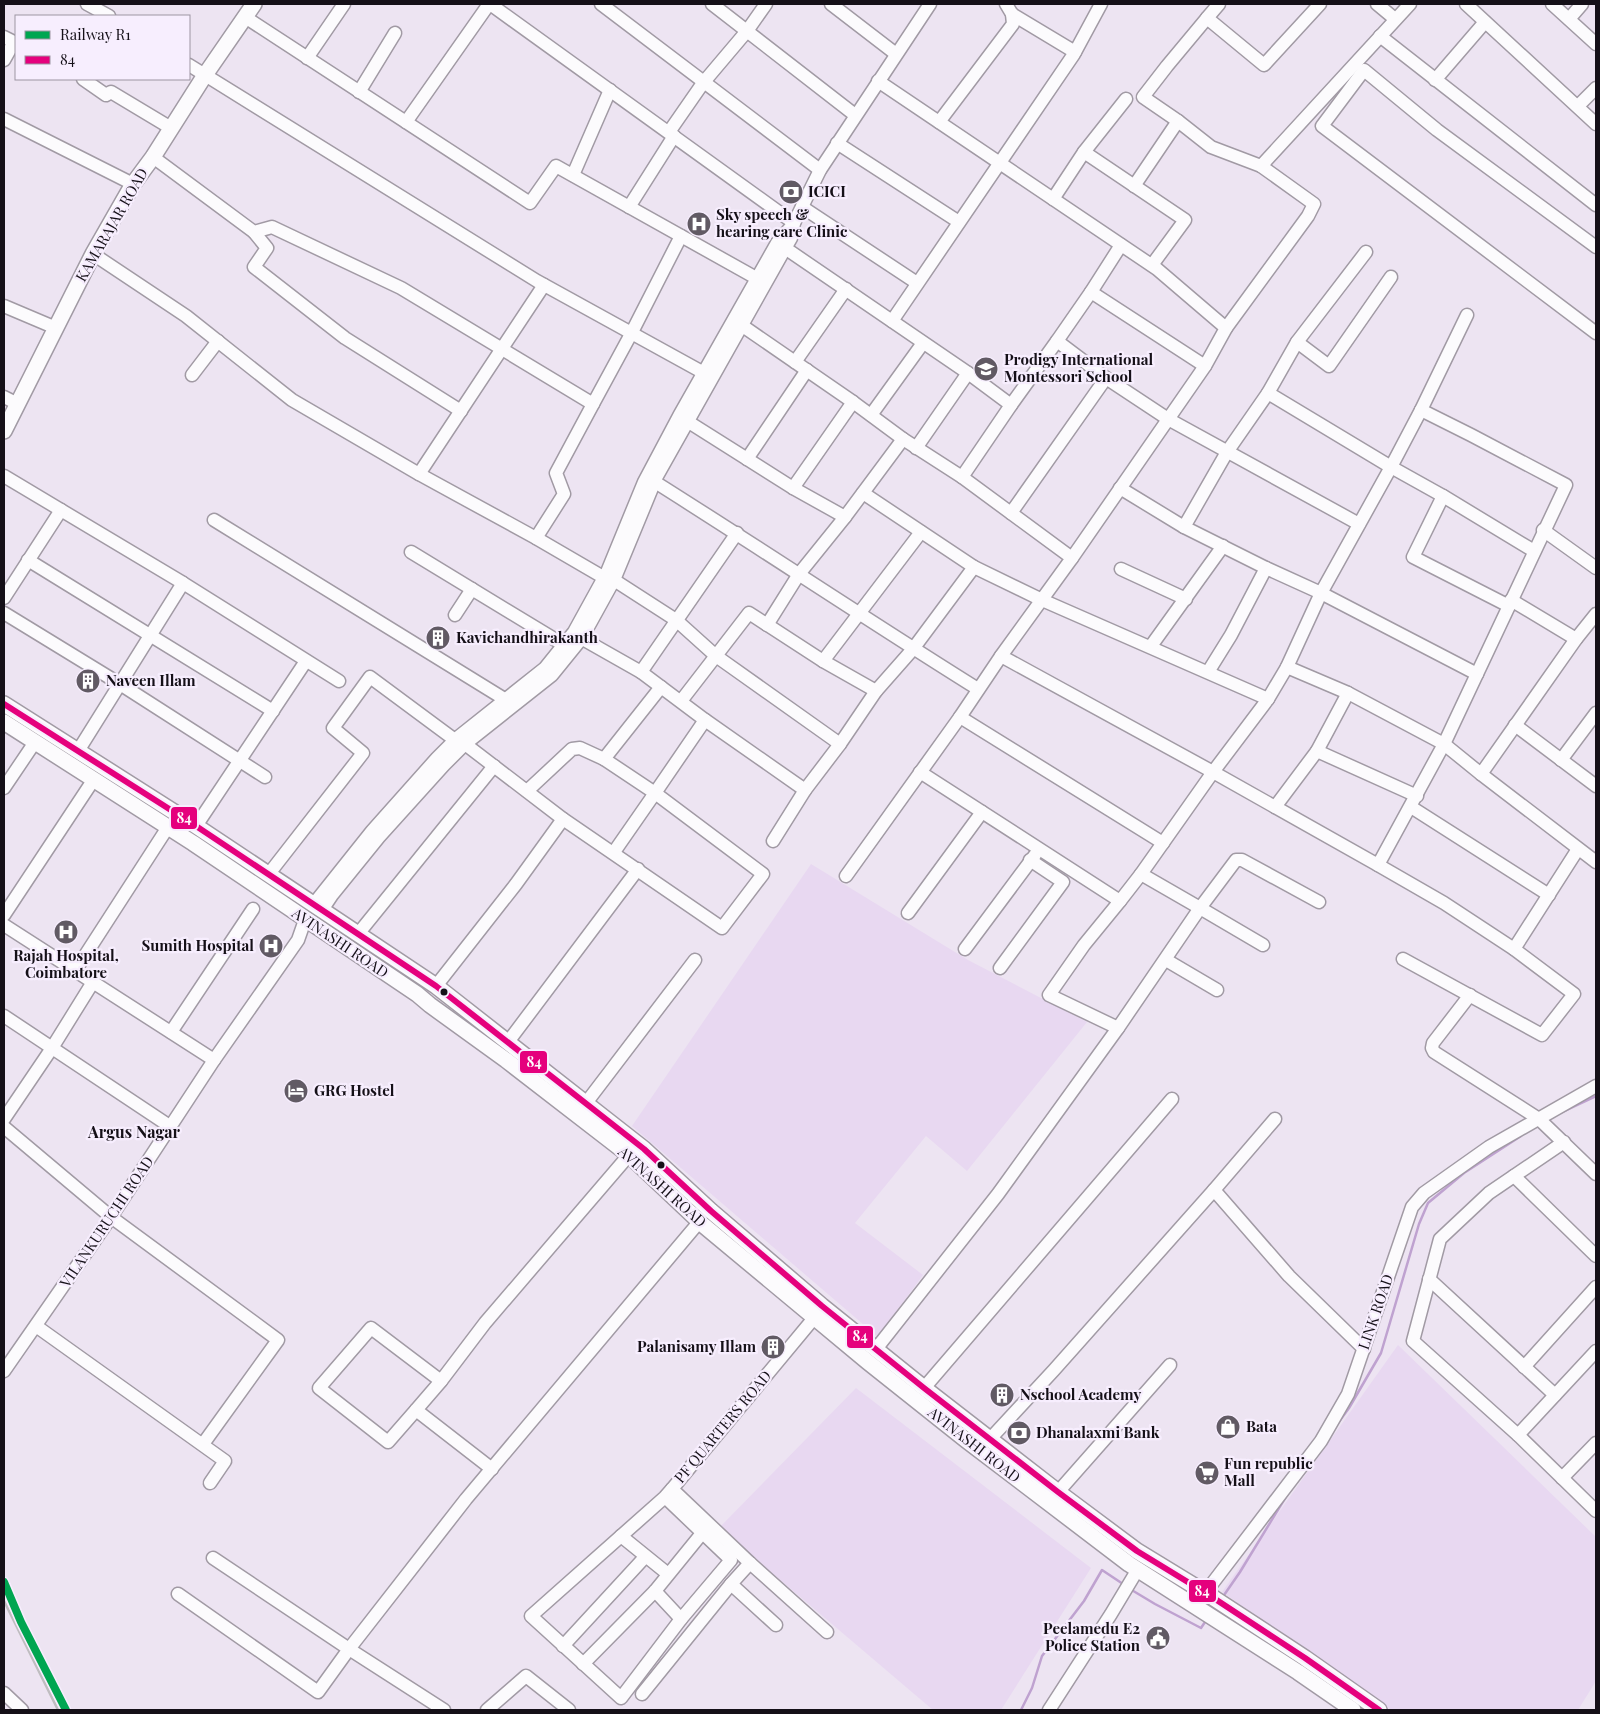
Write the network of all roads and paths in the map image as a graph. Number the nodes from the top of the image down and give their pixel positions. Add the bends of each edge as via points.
1 (87, 4) edge
2 (254, 4) edge
3 (344, 4) edge
4 (489, 4) edge
5 (601, 4) edge
6 (712, 4) edge
7 (766, 4) edge
8 (831, 4) edge
9 (930, 4) edge
10 (1101, 4) edge
11 (1219, 4) edge
12 (1320, 4) edge
13 (1377, 4) edge
14 (1410, 4) edge
15 (1466, 4) edge
16 (1552, 4) edge
17 (1582, 4) edge
18 (1009, 9) edge
19 (107, 15) edge
20 (245, 18) junction
21 (1207, 18) junction
22 (1569, 18) junction
23 (1394, 19) junction
24 (1485, 22) junction
25 (747, 31) junction
26 (395, 33) dead end
27 (1380, 36) junction
28 (11, 41) edge
29 (1596, 44) edge
30 (1075, 52) junction
31 (896, 54) junction
32 (307, 58) junction
33 (4, 60) edge
34 (190, 66) edge
35 (205, 75) junction
36 (84, 80) edge
37 (1435, 80) junction
38 (878, 81) junction
39 (704, 83) junction
40 (1596, 88) edge
41 (610, 90) junction
42 (359, 92) junction
43 (1126, 99) dead end
44 (1578, 106) junction
45 (855, 115) junction
46 (4, 119) edge
47 (1178, 121) junction
48 (406, 122) junction
49 (939, 122) junction
50 (1596, 124) edge
51 (171, 128) junction
52 (671, 134) junction
53 (837, 143) junction
54 (1084, 152) junction
55 (153, 157) junction
56 (1000, 163) junction
57 (1261, 166) junction
58 (820, 170) junction
59 (573, 175) junction
60 (133, 184) junction
61 (1134, 186) junction
62 (1053, 199) junction
63 (1596, 204) edge
64 (629, 207) junction
65 (802, 207) junction
66 (959, 222) junction
67 (794, 223) junction
68 (254, 232) junction
69 (681, 236) junction
70 (1121, 245) junction
71 (1596, 247) edge
72 (785, 248) junction
73 (1366, 252) dead end
74 (93, 254) junction
75 (1152, 265) junction
76 (1391, 277) dead end
77 (758, 279) junction
78 (918, 283) junction
79 (544, 285) junction
80 (846, 289) junction
81 (1091, 292) junction
82 (4, 306) edge
83 (1467, 316) dead end
84 (892, 321) junction
85 (738, 323) junction
86 (56, 328) junction
87 (1226, 328) junction
88 (1596, 333) edge
89 (631, 334) junction
90 (218, 341) junction
91 (1057, 341) junction
92 (1297, 342) junction
93 (923, 343) junction
94 (502, 348) junction
95 (795, 362) junction
96 (1205, 366) junction
97 (807, 370) junction
98 (704, 373) junction
99 (968, 373) junction
100 (192, 374) dead end
101 (1106, 378) junction
102 (1268, 393) junction
103 (4, 397) edge
104 (853, 402) junction
105 (18, 404) junction
106 (593, 404) junction
107 (1011, 406) junction
108 (1421, 410) junction
109 (461, 411) junction
110 (871, 415) junction
111 (1168, 419) junction
112 (687, 421) junction
113 (4, 431) edge
114 (903, 439) junction
115 (916, 448) junction
116 (1227, 452) junction
117 (747, 459) junction
118 (1391, 467) junction
119 (420, 474) junction
120 (4, 476) edge
121 (962, 477) junction
122 (655, 482) junction
123 (793, 488) junction
124 (1120, 488) junction
125 (863, 493) junction
126 (1443, 496) junction
127 (61, 510) junction
128 (1011, 513) junction
129 (845, 517) junction
130 (214, 520) dead end
131 (1359, 524) junction
132 (1184, 527) junction
133 (1543, 530) junction
134 (921, 532) junction
135 (737, 533) junction
136 (536, 538) junction
137 (1223, 546) junction
138 (1534, 551) junction
139 (411, 552) dead end
140 (1072, 558) junction
141 (28, 560) junction
142 (974, 567) junction
143 (1266, 568) junction
144 (1596, 568) edge
145 (1121, 569) dead end
146 (799, 574) junction
147 (609, 578) junction
148 (183, 583) junction
149 (472, 589) junction
150 (1321, 593) junction
151 (4, 598) edge
152 (1186, 599) junction
153 (1042, 600) junction
154 (1510, 603) junction
155 (4, 613) edge
156 (859, 613) junction
157 (1596, 614) edge
158 (455, 615) dead end
159 (676, 620) junction
160 (767, 625) junction
161 (150, 636) junction
162 (581, 638) junction
163 (1576, 639) junction
164 (564, 645) junction
165 (1151, 646) junction
166 (913, 649) junction
167 (716, 656) junction
168 (1001, 656) junction
169 (306, 661) junction
170 (823, 661) junction
171 (1287, 667) junction
172 (641, 672) junction
173 (1208, 672) junction
174 (1477, 674) junction
175 (339, 681) dead end
176 (120, 684) junction
177 (661, 687) junction
178 (978, 689) junction
179 (876, 691) junction
180 (1348, 693) junction
181 (1268, 699) junction
182 (506, 700) junction
183 (681, 701) junction
184 (4, 704) edge
185 (273, 711) junction
186 (1596, 713) edge
187 (960, 717) junction
188 (705, 720) junction
189 (4, 722) edge
190 (1515, 725) junction
191 (44, 742) junction
192 (460, 742) junction
193 (840, 744) junction
194 (1444, 744) junction
195 (78, 751) junction
196 (1318, 751) junction
197 (604, 759) junction
198 (1561, 760) junction
199 (239, 761) junction
200 (494, 766) junction
201 (920, 772) junction
202 (1213, 772) junction
203 (1481, 774) junction
204 (264, 777) dead end
205 (94, 779) junction
206 (118, 785) junction
207 (1596, 786) edge
208 (4, 788) edge
209 (805, 790) junction
210 (527, 791) junction
211 (655, 793) junction
212 (1414, 801) junction
213 (1275, 807) junction
214 (982, 812) junction
215 (563, 819) junction
216 (196, 826) junction
217 (168, 827) junction
218 (773, 841) dead end
219 (1163, 843) junction
220 (1039, 849) junction
221 (1578, 849) junction
222 (614, 852) junction
223 (1030, 860) junction
224 (1596, 862) edge
225 (1378, 865) junction
226 (638, 869) junction
227 (268, 874) junction
228 (1141, 874) junction
229 (846, 876) dead end
230 (1549, 895) junction
231 (1120, 901) junction
232 (1319, 902) dead end
233 (317, 907) junction
234 (1200, 908) junction
235 (253, 909) dead end
236 (908, 913) dead end
237 (4, 914) edge
238 (309, 922) junction
239 (4, 925) edge
240 (358, 934) junction
241 (1263, 944) dead end
242 (965, 949) dead end
243 (1514, 949) junction
244 (1403, 959) dead end
245 (695, 960) dead end
246 (1166, 960) junction
247 (1000, 968) dead end
248 (75, 971) junction
249 (93, 982) junction
250 (436, 986) junction
251 (1217, 990) dead end
252 (1470, 995) junction
253 (4, 1016) edge
254 (487, 1025) junction
255 (1118, 1028) junction
256 (171, 1032) junction
257 (477, 1039) junction
258 (508, 1042) junction
259 (52, 1048) junction
260 (214, 1060) junction
261 (1596, 1086) edge
262 (1172, 1099) dead end
263 (586, 1103) junction
264 (4, 1119) edge
265 (1275, 1119) dead end
266 (1542, 1121) junction
267 (171, 1127) junction
268 (4, 1128) edge
269 (1564, 1142) junction
270 (629, 1155) junction
271 (1596, 1174) edge
272 (1514, 1176) junction
273 (1214, 1190) junction
274 (111, 1217) junction
275 (700, 1221) junction
276 (1596, 1256) edge
277 (1429, 1279) junction
278 (1596, 1287) edge
279 (814, 1318) junction
280 (36, 1326) junction
281 (1364, 1349) junction
282 (876, 1350) junction
283 (1596, 1351) edge
284 (1170, 1365) dead end
285 (1524, 1367) junction
286 (4, 1372) edge
287 (441, 1381) junction
288 (924, 1388) junction
289 (1555, 1395) junction
290 (416, 1410) junction
291 (1518, 1435) junction
292 (990, 1439) junction
293 (1596, 1443) edge
294 (203, 1444) junction
295 (492, 1469) junction
296 (1562, 1478) junction
297 (210, 1483) dead end
298 (1058, 1492) junction
299 (668, 1493) junction
300 (1596, 1512) edge
301 (703, 1532) junction
302 (621, 1536) junction
303 (645, 1557) junction
304 (213, 1558) dead end
305 (750, 1563) junction
306 (1138, 1569) junction
307 (668, 1574) junction
308 (731, 1584) junction
309 (655, 1591) junction
310 (178, 1594) dead end
311 (1207, 1594) junction
312 (1222, 1614) junction
313 (681, 1619) junction
314 (776, 1625) dead end
315 (827, 1632) dead end
316 (563, 1646) junction
317 (349, 1649) junction
318 (583, 1664) junction
319 (4, 1693) edge
320 (642, 1694) dead end
321 (22, 1710) edge
322 (444, 1710) edge
323 (487, 1710) edge
324 (569, 1710) edge
325 (1049, 1710) edge
326 (1353, 1710) edge
327 (1379, 1710) edge

1 - 19 street
2 - 20 main road, KAMARAJAR ROAD
3 - 32 street
4 - 41 street
4 - 48 street
5 - 39 street
6 - 25 street
7 - 25 street
8 - 31 street
9 - 31 street
10 - 30 street
11 - 21 street
12 - 21 street via 1264,65
13 - 23 street
14 - 23 street
15 - 24 street
16 - 22 street
17 - 22 street
18 - 30 street
18 - 49 street via 1013,24
20 - 32 street
20 - 35 main road, KAMARAJAR ROAD
21 - 47 street via 1143,97
22 - 29 street
23 - 27 street
24 - 37 street
24 - 44 street
25 - 39 street
25 - 45 street
26 - 42 street
27 - 37 street
27 - 57 street
28 - 33 street
30 - 56 street
31 - 38 street
32 - 42 street
34 - 35 street
35 - 51 main road, KAMARAJAR ROAD
35 - 79 street
36 - 51 street via 106,95 111,92
37 - 63 street
38 - 45 street
38 - 49 street
39 - 52 street
39 - 58 street
40 - 44 street
41 - 52 street
41 - 59 street
42 - 48 street
43 - 54 street
44 - 50 street
45 - 53 street
46 - 60 street
47 - 57 street via 1210,147
47 - 61 street
48 - 59 street via 530,203 556,166
49 - 56 street
51 - 55 main road, KAMARAJAR ROAD
52 - 64 street
52 - 67 street
53 - 58 street
53 - 66 street
54 - 61 street
54 - 62 street
55 - 60 main road, KAMARAJAR ROAD
55 - 68 street
56 - 62 street
56 - 66 street
57 - 87 street via 1314,204
58 - 65 street
59 - 64 street
60 - 74 main road, KAMARAJAR ROAD
61 - 75 street via 1185,220
62 - 70 street
64 - 69 street
65 - 67 street
65 - 78 street
66 - 78 street
67 - 72 street
67 - 77 street via 777,242
68 - 94 street via 272,227 401,288
68 - 109 street via 267,248 254,267 345,338
69 - 77 street
69 - 89 street
70 - 75 street
70 - 81 street
71 - 88 street via 1437,130 1364,70 1322,126
72 - 80 street
72 - 85 street
73 - 92 street
74 - 86 main road, KAMARAJAR ROAD
74 - 90 street
75 - 87 street
76 - 92 street via 1329,366
77 - 85 street
78 - 84 street
79 - 89 street
79 - 94 street
80 - 84 street
80 - 95 street
81 - 91 street
81 - 96 street
82 - 86 street
83 - 108 street
84 - 93 street
85 - 95 street
85 - 98 street
85 - 112 street
86 - 105 main road, KAMARAJAR ROAD
87 - 96 street
89 - 98 street
89 - 106 street
90 - 100 street
90 - 119 street via 292,400
91 - 101 street
91 - 107 street
92 - 102 street
93 - 99 street
93 - 110 street
94 - 106 street
94 - 109 street
95 - 97 street
96 - 111 street
97 - 104 street
97 - 117 street
98 - 147 street via 644,482 607,572
99 - 107 street
99 - 115 street
101 - 111 street
101 - 128 street
102 - 116 street
102 - 118 street
103 - 105 street
104 - 110 street
104 - 123 street
105 - 113 main road, KAMARAJAR ROAD
106 - 136 street via 556,473 564,494
107 - 121 street
108 - 118 street
108 - 133 street via 1566,485
109 - 119 street
110 - 114 street
111 - 116 street
111 - 124 street
112 - 117 street
112 - 122 street
114 - 115 street
114 - 125 street
115 - 121 street
116 - 131 street
116 - 132 street
117 - 123 street
118 - 126 street
118 - 131 street
119 - 136 street
120 - 127 street
121 - 128 street
122 - 135 street
122 - 147 street
123 - 129 street
124 - 132 street
124 - 140 street
125 - 129 street
125 - 134 street
126 - 138 street
126 - 154 street via 1413,558
127 - 141 street
127 - 148 street
128 - 140 street
129 - 146 street
130 - 182 street
131 - 150 street
132 - 137 street
133 - 138 street
133 - 144 street
134 - 142 street
134 - 156 street
135 - 146 street
135 - 159 street
136 - 147 street
137 - 143 street
137 - 152 street
138 - 154 street
139 - 149 street
140 - 153 street
141 - 151 street
141 - 161 street
142 - 153 street
142 - 166 street
143 - 150 street
143 - 173 street via 1231,636
145 - 152 street
146 - 156 street
146 - 160 street
147 - 159 street
147 - 162 street
147 - 164 street
148 - 161 street
148 - 169 street
149 - 158 street
149 - 164 street
150 - 171 street
150 - 174 street
152 - 165 street
153 - 165 street
153 - 168 street
154 - 163 street
154 - 174 street
155 - 176 street
156 - 166 street
156 - 170 street
157 - 163 street
159 - 167 street
159 - 172 street
160 - 167 street via 749,613
160 - 170 street
161 - 176 street
161 - 185 street
162 - 172 street
162 - 192 street via 552,675
163 - 190 street
164 - 182 street via 545,668
165 - 173 street
166 - 178 street
166 - 179 street
167 - 183 street
167 - 193 street
168 - 178 street
168 - 202 street
169 - 175 street
169 - 185 street
170 - 179 street
171 - 180 street
171 - 181 street
172 - 177 street
173 - 181 street
174 - 194 street
176 - 195 street
176 - 199 street
177 - 183 street
177 - 197 street
178 - 187 street
179 - 193 street
180 - 194 street
180 - 196 street
181 - 202 street
182 - 192 street
183 - 188 street
184 - 191 main road
185 - 199 street
186 - 198 street
187 - 201 street
187 - 219 street
188 - 209 street
188 - 211 street
189 - 191 main road, AVINASHI ROAD
190 - 198 street
190 - 203 street
191 - 195 main road
191 - 205 main road, AVINASHI ROAD
191 - 208 street
192 - 200 street
192 - 227 street via 370,677 333,728 363,753
192 - 233 street via 372,831
193 - 209 street
194 - 203 street
194 - 212 street
195 - 206 main road
196 - 212 street
196 - 213 street
197 - 210 street via 580,748 572,749
197 - 211 street
198 - 207 street
199 - 204 street
199 - 216 street
200 - 210 street
200 - 240 street
201 - 214 street
201 - 229 street
202 - 213 street
202 - 219 street
203 - 221 street
205 - 206 main road, AVINASHI ROAD
205 - 237 street
206 - 216 main road
206 - 217 main road, AVINASHI ROAD
209 - 218 street
210 - 215 street
211 - 222 street
211 - 226 street via 763,874 722,928
212 - 225 street
212 - 230 street
213 - 225 street
214 - 220 street
214 - 236 street
215 - 222 street
215 - 250 street
216 - 227 main road
217 - 238 main road, AVINASHI ROAD
217 - 248 street
219 - 228 street
220 - 223 street
220 - 231 street
221 - 224 street
221 - 230 street
222 - 226 street
223 - 242 street
223 - 247 street via 1063,882
225 - 243 street
226 - 258 street
227 - 233 main road
228 - 231 street
228 - 234 street
230 - 243 street
231 - 255 street via 1049,994
232 - 234 street via 1242,860 1236,860
233 - 240 main road
234 - 241 street
234 - 246 street
235 - 256 street
238 - 257 main road, AVINASHI ROAD via 417,994
238 - 260 street, VILANKURUCHI ROAD
239 - 248 street
240 - 250 main road
243 - 252 street via 1574,994 1542,1035
244 - 252 street
245 - 263 street
246 - 251 street
246 - 255 street
248 - 249 street
249 - 256 street
249 - 259 street
250 - 254 main road
252 - 266 street via 1432,1043 1434,1052
253 - 259 street
254 - 257 main road
254 - 258 main road
255 - 282 street via 998,1194
256 - 260 street
257 - 270 main road, AVINASHI ROAD
258 - 263 main road
259 - 264 street
259 - 267 street
260 - 267 street, VILANKURUCHI ROAD
261 - 266 street, LINK ROAD
262 - 288 street
263 - 282 main road via 644,1149 711,1211
265 - 273 street
266 - 269 street
266 - 281 street, LINK ROAD via 1482,1152 1424,1193 1412,1207
267 - 274 street, VILANKURUCHI ROAD
268 - 274 street
269 - 271 street
269 - 272 street
270 - 275 main road, AVINASHI ROAD
270 - 287 street via 485,1323
272 - 276 street
272 - 277 street via 1489,1193 1440,1239
273 - 281 street via 1289,1276
273 - 292 street
274 - 280 street, VILANKURUCHI ROAD
274 - 294 street via 278,1340
275 - 279 main road, AVINASHI ROAD
275 - 295 street
277 - 285 street
277 - 291 street via 1413,1341
278 - 285 street
279 - 299 street, PF QUARTERS ROAD
279 - 306 main road, AVINASHI ROAD via 959,1435
280 - 286 street, VILANKURUCHI ROAD
280 - 294 street
281 - 311 street, LINK ROAD via 1348,1394 1321,1441
282 - 288 main road
283 - 289 street
284 - 298 street
285 - 289 street
287 - 290 street
287 - 290 street via 371,1328 319,1388 388,1442
288 - 292 main road
289 - 291 street
290 - 295 street
291 - 296 street
292 - 298 main road
293 - 296 street
294 - 297 street via 225,1461
295 - 317 street
296 - 300 street
298 - 311 main road via 1137,1551
299 - 301 street
299 - 302 street
299 - 305 street, PF QUARTERS ROAD
301 - 307 street
301 - 313 street via 731,1560
302 - 303 street
302 - 316 street via 531,1616
303 - 307 street
303 - 316 street
304 - 317 street
305 - 308 street
305 - 315 street, PF QUARTERS ROAD
306 - 312 main road, AVINASHI ROAD via 1200,1608
306 - 325 street
307 - 309 street
308 - 314 street
308 - 320 street
309 - 313 street
309 - 318 street
310 - 317 street via 318,1692
311 - 312 main road
312 - 326 main road, AVINASHI ROAD
312 - 327 main road via 1306,1658
313 - 318 street via 621,1698
316 - 318 street
317 - 322 street
319 - 321 street
323 - 324 street via 526,1676

